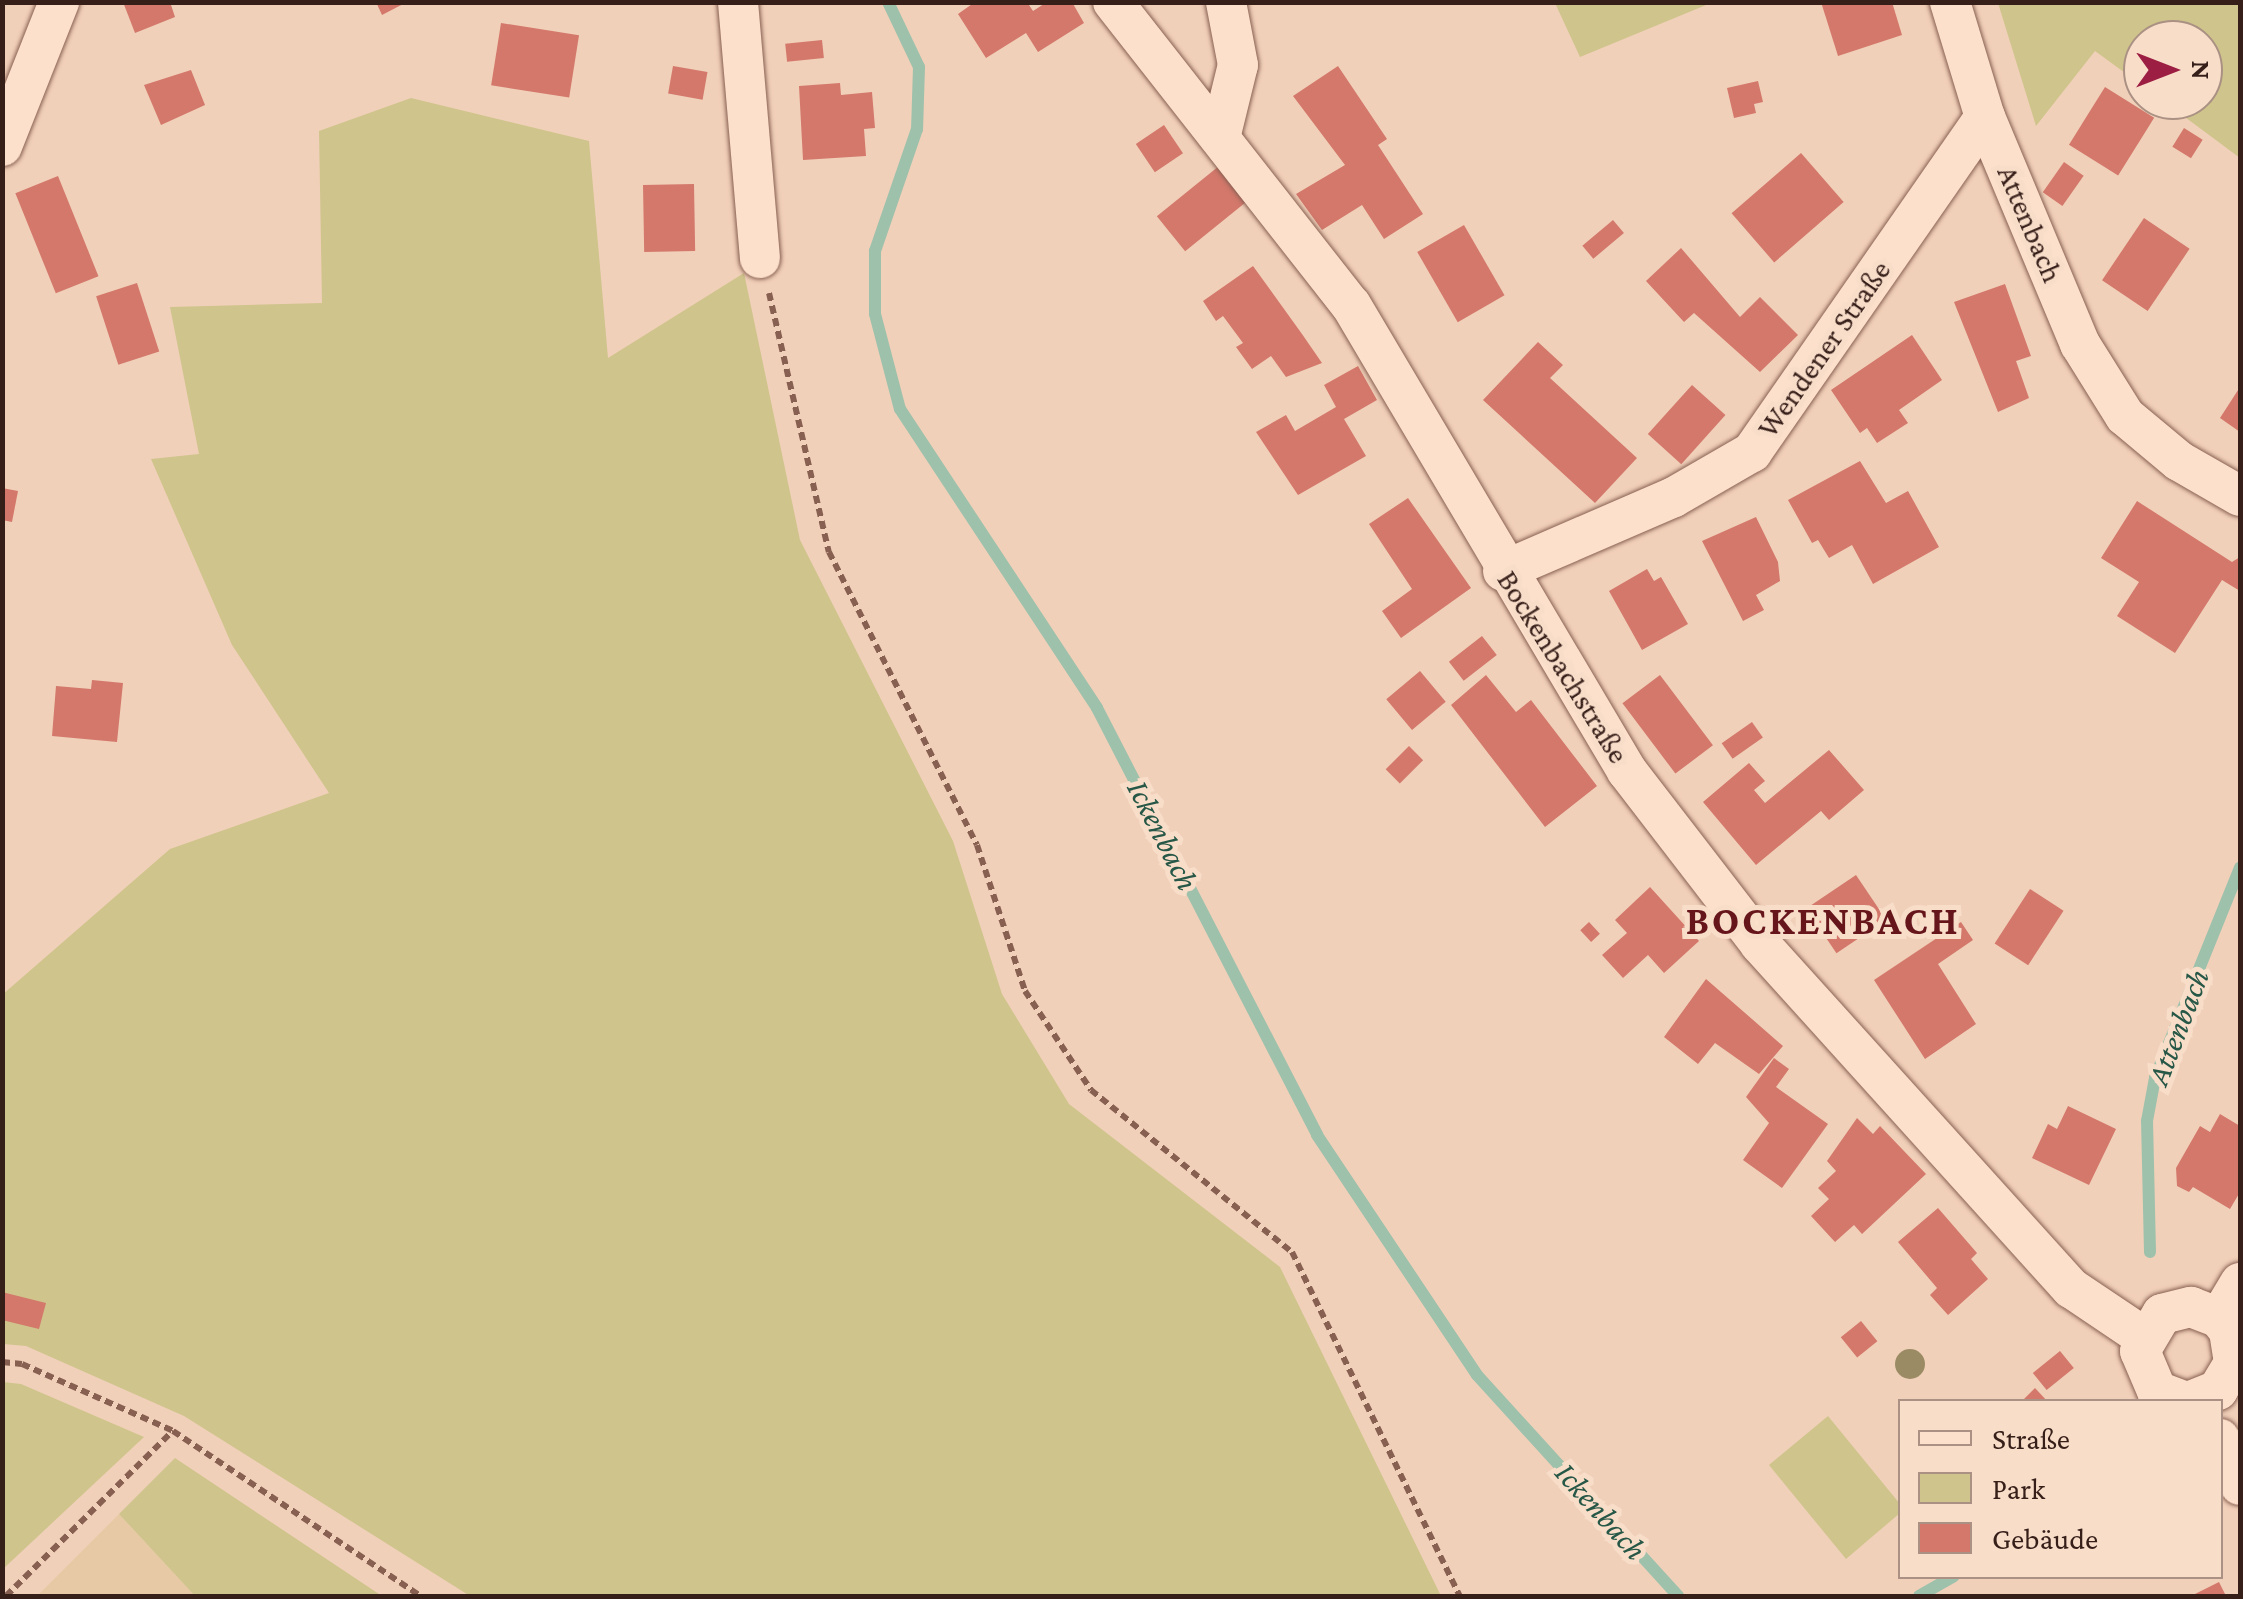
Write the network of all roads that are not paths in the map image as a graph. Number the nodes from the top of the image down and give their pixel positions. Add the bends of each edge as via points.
1 (59, 2) edge
2 (738, 2) edge
3 (1113, 2) edge
4 (1226, 2) edge
5 (1950, 2) edge
6 (1986, 117) junction
7 (1221, 134) junction
8 (2, 146) edge
9 (760, 258) road end
10 (2240, 496) edge
11 (1503, 571) junction
12 (2240, 1282) edge
13 (2218, 1318) junction
14 (2144, 1337) junction
15 (2188, 1399) edge
16 (2199, 1399) edge
17 (2223, 1446) edge
18 (2240, 1485) edge

1 - 8 street
2 - 9 street
3 - 7 street, Bockenbachstraße
4 - 7 street via 1238,65
5 - 6 street
6 - 10 street, Attenbach via 2080,344 2125,416 2179,461
6 - 11 street, Wendener Straße via 1752,452 1674,497
7 - 11 street, Bockenbachstraße via 1351,305
11 - 14 street, Bockenbachstraße via 1627,771 1760,944 2071,1288
12 - 13 street
13 - 14 street via 2176,1308
13 - 16 street via 2229,1331 2234,1363 2228,1378
14 - 15 street via 2148,1380 2157,1391
17 - 18 street

